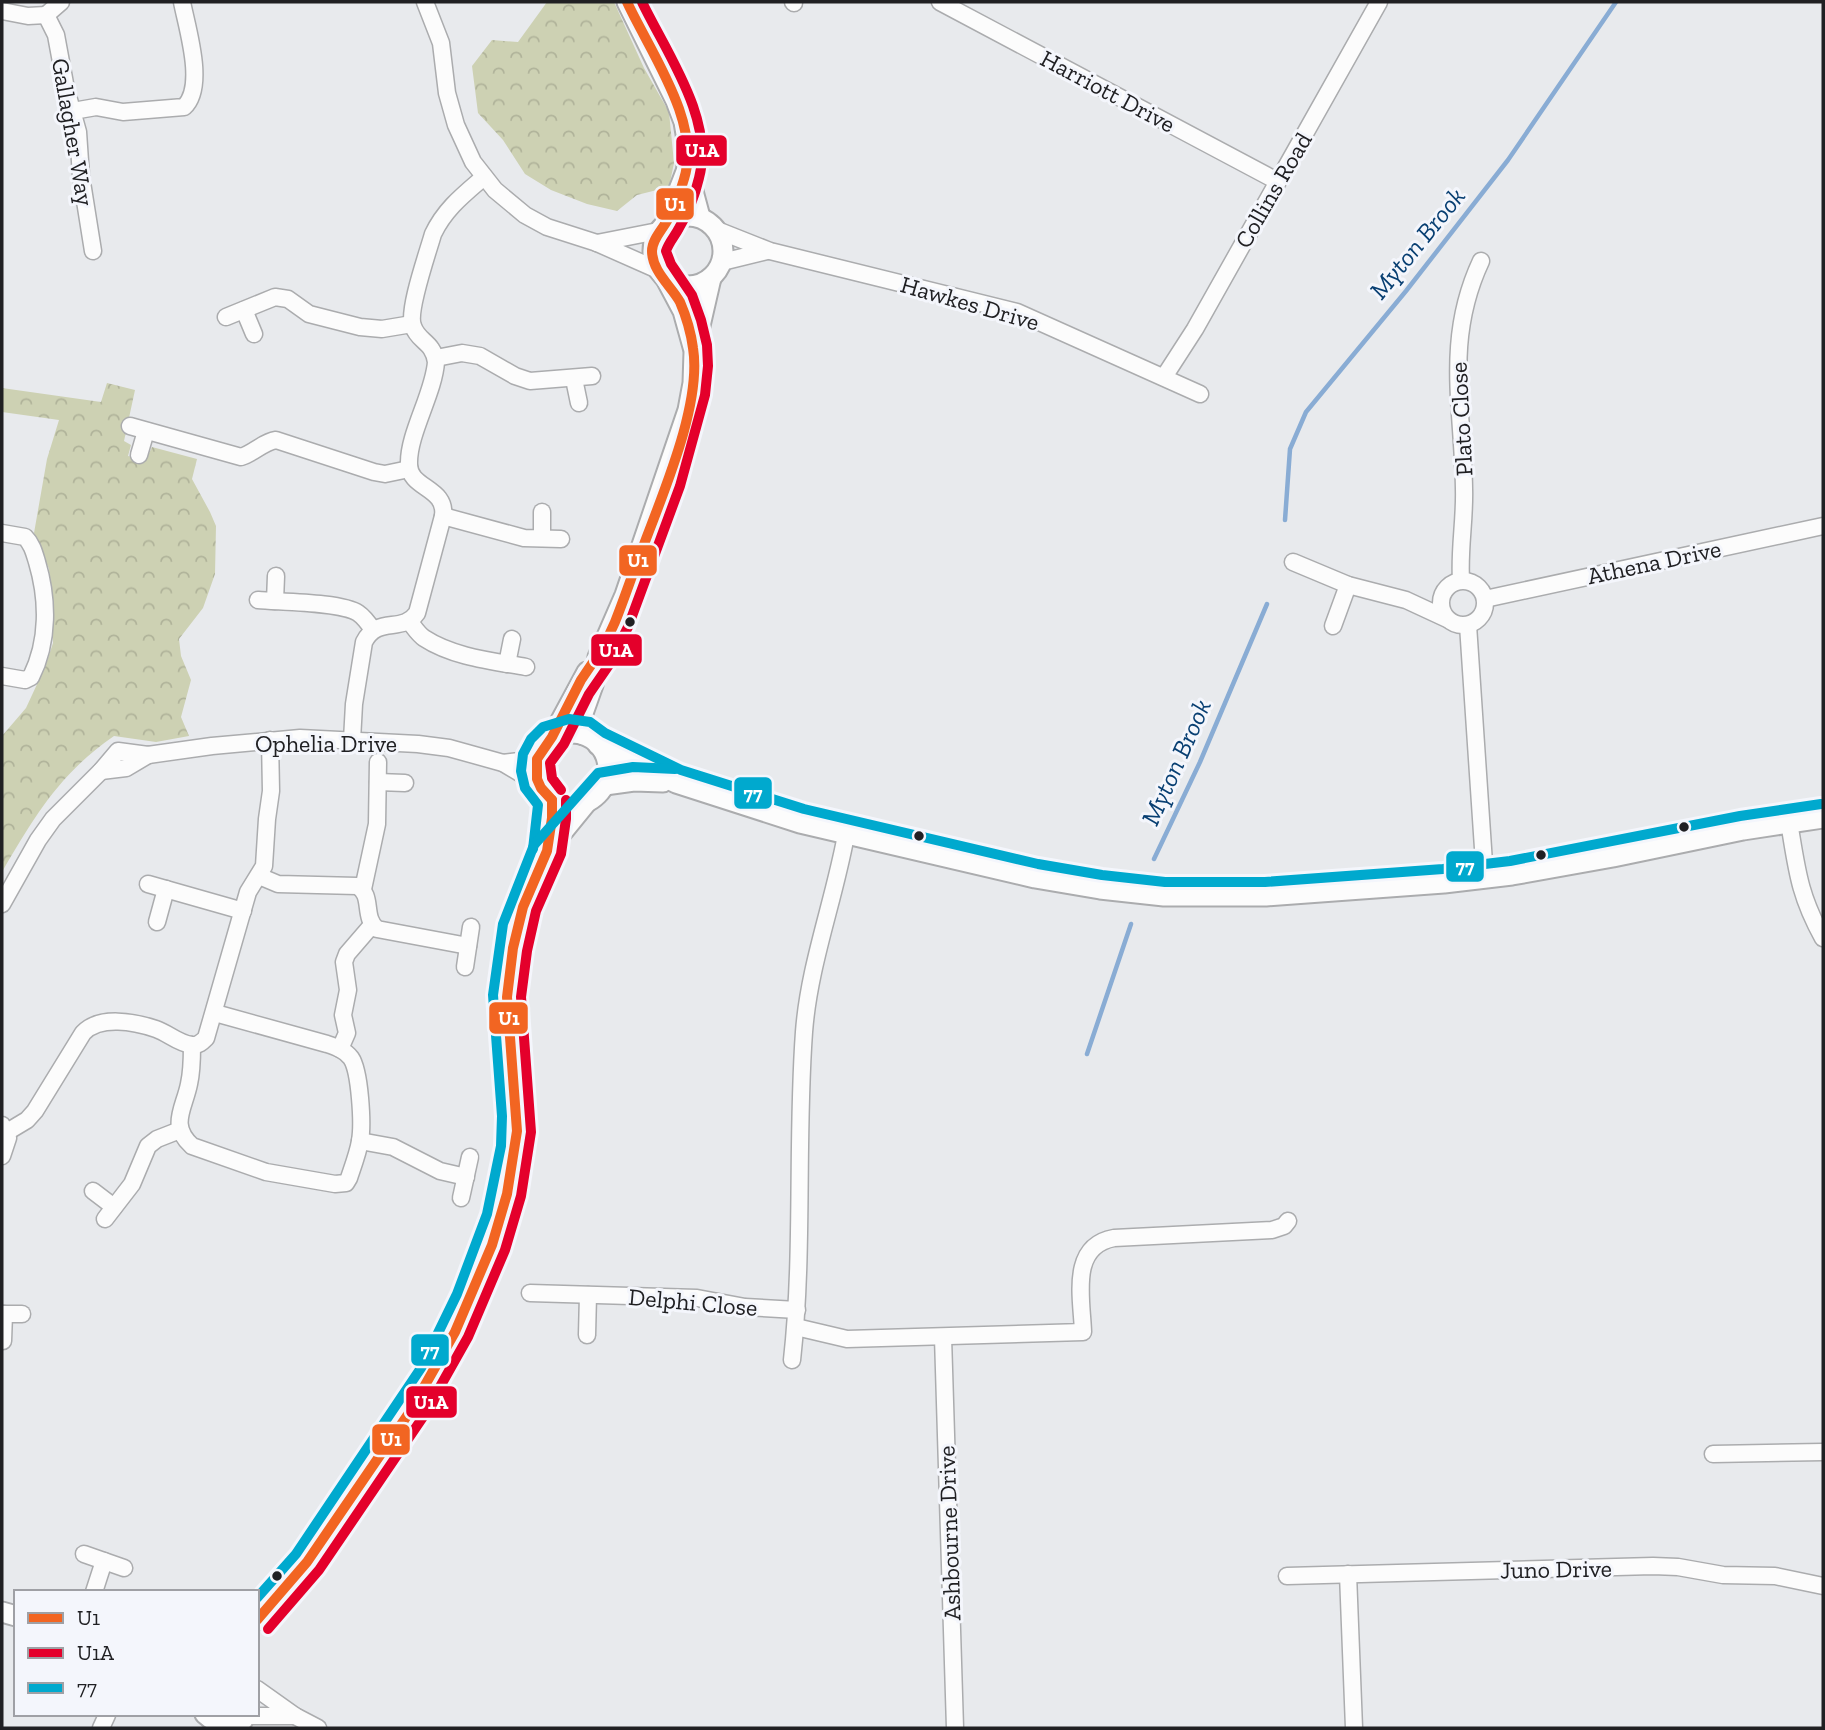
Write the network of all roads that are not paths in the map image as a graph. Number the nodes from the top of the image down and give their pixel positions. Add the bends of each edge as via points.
1 (61, 2) edge
2 (182, 2) edge
3 (425, 2) edge
4 (627, 2) edge
5 (940, 2) edge
6 (1379, 2) edge
7 (2, 11) edge
8 (46, 15) junction
9 (74, 111) junction
10 (687, 169) junction
11 (484, 177) junction
12 (1277, 181) junction
13 (700, 217) junction
14 (662, 227) junction
15 (717, 230) junction
16 (597, 243) junction
17 (93, 251) dead end
18 (770, 251) junction
19 (1481, 261) dead end
20 (717, 270) junction
21 (662, 275) junction
22 (244, 310) junction
23 (226, 317) dead end
24 (412, 324) junction
25 (254, 334) dead end
26 (694, 352) junction
27 (436, 358) junction
28 (592, 376) dead end
29 (1164, 377) junction
30 (574, 379) junction
31 (1200, 394) dead end
32 (579, 403) dead end
33 (130, 426) dead end
34 (146, 431) junction
35 (139, 455) dead end
36 (409, 469) junction
37 (542, 512) dead end
38 (443, 516) junction
39 (1823, 526) edge
40 (2, 533) edge
41 (542, 538) junction
42 (561, 539) dead end
43 (1293, 562) dead end
44 (276, 576) dead end
45 (1461, 580) junction
46 (1348, 585) junction
47 (1442, 594) junction
48 (1485, 599) junction
49 (258, 600) dead end
50 (1406, 600) junction
51 (275, 601) junction
52 (1447, 619) junction
53 (409, 621) junction
54 (1468, 625) junction
55 (1333, 626) dead end
56 (373, 630) junction
57 (512, 639) dead end
58 (598, 657) junction
59 (507, 664) junction
60 (526, 667) dead end
61 (2, 676) edge
62 (551, 739) junction
63 (270, 740) junction
64 (352, 740) junction
65 (591, 740) junction
66 (536, 759) junction
67 (378, 762) dead end
68 (503, 763) junction
69 (378, 782) junction
70 (404, 783) dead end
71 (676, 783) junction
72 (538, 784) junction
73 (605, 785) junction
74 (552, 800) junction
75 (587, 802) junction
76 (1823, 818) edge
77 (1789, 822) junction
78 (846, 835) junction
79 (547, 851) junction
80 (259, 876) junction
81 (1485, 878) junction
82 (148, 884) dead end
83 (166, 889) junction
84 (363, 889) junction
85 (2, 904) edge
86 (243, 911) junction
87 (157, 922) dead end
88 (372, 925) junction
89 (471, 927) dead end
90 (1823, 938) edge
91 (468, 946) junction
92 (464, 967) dead end
93 (215, 1013) junction
94 (192, 1045) junction
95 (340, 1049) junction
96 (4, 1128) edge
97 (180, 1130) junction
98 (360, 1141) junction
99 (2, 1156) edge
100 (470, 1157) dead end
101 (466, 1177) junction
102 (93, 1191) dead end
103 (461, 1198) dead end
104 (1288, 1220) dead end
105 (530, 1293) dead end
106 (588, 1295) junction
107 (3, 1314) edge
108 (22, 1314) dead end
109 (796, 1318) junction
110 (587, 1335) dead end
111 (943, 1337) junction
112 (4, 1341) dead end
113 (792, 1360) dead end
114 (1823, 1452) edge
115 (1713, 1454) dead end
116 (84, 1554) dead end
117 (104, 1561) junction
118 (124, 1568) dead end
119 (1348, 1574) junction
120 (1287, 1576) dead end
121 (1823, 1586) edge
122 (95, 1590) edge
123 (259, 1618) edge
124 (259, 1690) edge
125 (295, 1716) junction
126 (206, 1719) edge
127 (244, 1720) edge
128 (318, 1728) edge
129 (955, 1728) edge
130 (1354, 1728) edge

1 - 8 street
2 - 9 street via 194,63 195,83 188,104 130,112 96,107
3 - 11 street via 441,43 454,119
4 - 10 street via 680,112 687,140
5 - 12 street, Harriott Drive
6 - 12 street, Collins Road
7 - 8 street
8 - 9 street, Gallagher Way via 56,34
9 - 17 street, Gallagher Way
10 - 13 street
10 - 14 street
11 - 16 street via 525,215
11 - 24 street via 450,205 437,224
12 - 29 street, Collins Road
13 - 14 street via 676,217
13 - 15 street
14 - 16 street
14 - 21 street via 652,250
15 - 18 street, Hawkes Drive
15 - 20 street via 722,241
16 - 21 street
18 - 20 street, Hawkes Drive
18 - 29 street, Hawkes Drive via 1017,312
19 - 45 street, Plato Close via 1467,295 1458,341 1464,494
20 - 21 street via 690,287
20 - 26 street
21 - 26 street via 683,311
22 - 23 street
22 - 24 street via 275,297 288,299 309,314 360,327
22 - 25 street
24 - 27 street
26 - 58 street via 691,397 682,432 625,595
27 - 30 street via 461,353 480,356 530,381
27 - 36 street
28 - 30 street
29 - 31 street, Hawkes Drive
30 - 32 street
33 - 34 street
34 - 35 street
34 - 36 street via 241,457 276,440 374,472
36 - 38 street via 439,496
37 - 41 street
38 - 41 street via 524,538
38 - 53 street via 417,613
39 - 48 street, Athena Drive
40 - 61 street via 25,537 32,546 43,584 45,630 32,677
41 - 42 street
43 - 46 street
44 - 51 street
45 - 47 street
45 - 48 street via 1474,583
46 - 50 street
46 - 55 street
47 - 50 street
47 - 52 street via 1440,607
48 - 54 street via 1479,618
49 - 51 street
50 - 52 street
51 - 56 street via 353,611
52 - 54 street
53 - 56 street
53 - 59 street via 428,640 465,655
54 - 81 street
56 - 64 street via 361,654
57 - 59 street
58 - 62 street
58 - 65 street via 582,716
59 - 60 street
62 - 65 street via 570,733
62 - 66 street
63 - 64 street, Ophelia Drive
63 - 80 street via 271,791 264,866
63 - 85 street, Ophelia Drive via 148,755 126,768 101,771 53,819
64 - 68 street, Ophelia Drive via 434,745
65 - 71 street
65 - 73 street via 604,753 608,767
66 - 68 street, Ophelia Drive
66 - 72 street
67 - 69 street
68 - 72 street, Ophelia Drive
69 - 70 street
69 - 84 street via 377,824
71 - 73 street
71 - 78 street
72 - 74 street
73 - 75 street
74 - 75 street via 566,806
74 - 79 street
75 - 79 street
76 - 77 street
77 - 81 street
77 - 90 street via 1800,887
78 - 81 street via 1064,884 1164,895 1266,897
78 - 109 street via 804,1030
79 - 123 street via 523,907 513,948 508,1007 517,1131 507,1194 488,1254 455,1332 411,1410 313,1554
80 - 84 street via 278,884
80 - 86 street
82 - 83 street
83 - 86 street
83 - 87 street
84 - 88 street
86 - 93 street
88 - 91 street via 383,931
88 - 95 street via 344,962 348,990 343,1015 346,1033
89 - 91 street
91 - 92 street
93 - 94 street via 206,1038
93 - 95 street
94 - 96 street via 144,1026 93,1025 83,1033 35,1111 27,1120
94 - 97 street
95 - 98 street via 356,1067
96 - 99 street via 8,1142
97 - 98 street via 198,1150 266,1172 341,1185 349,1178
97 - 102 street via 148,1146 132,1184 109,1213
98 - 101 street via 393,1147 440,1171
100 - 101 street
101 - 103 street
104 - 111 street, Delphi Close via 1272,1230 1102,1241 1090,1248 1082,1264 1083,1332
105 - 106 street, Delphi Close
106 - 109 street, Delphi Close via 697,1298
106 - 110 street
107 - 108 street
107 - 112 street
109 - 111 street, Delphi Close via 847,1339
109 - 113 street
111 - 129 street, Ashbourne Drive
114 - 115 street
116 - 117 street
117 - 118 street
117 - 122 street
119 - 120 street, Juno Drive
119 - 121 street, Juno Drive via 1663,1566 1723,1575 1775,1576
119 - 130 street
124 - 125 street
125 - 127 street
125 - 128 street
126 - 127 street via 220,1724

